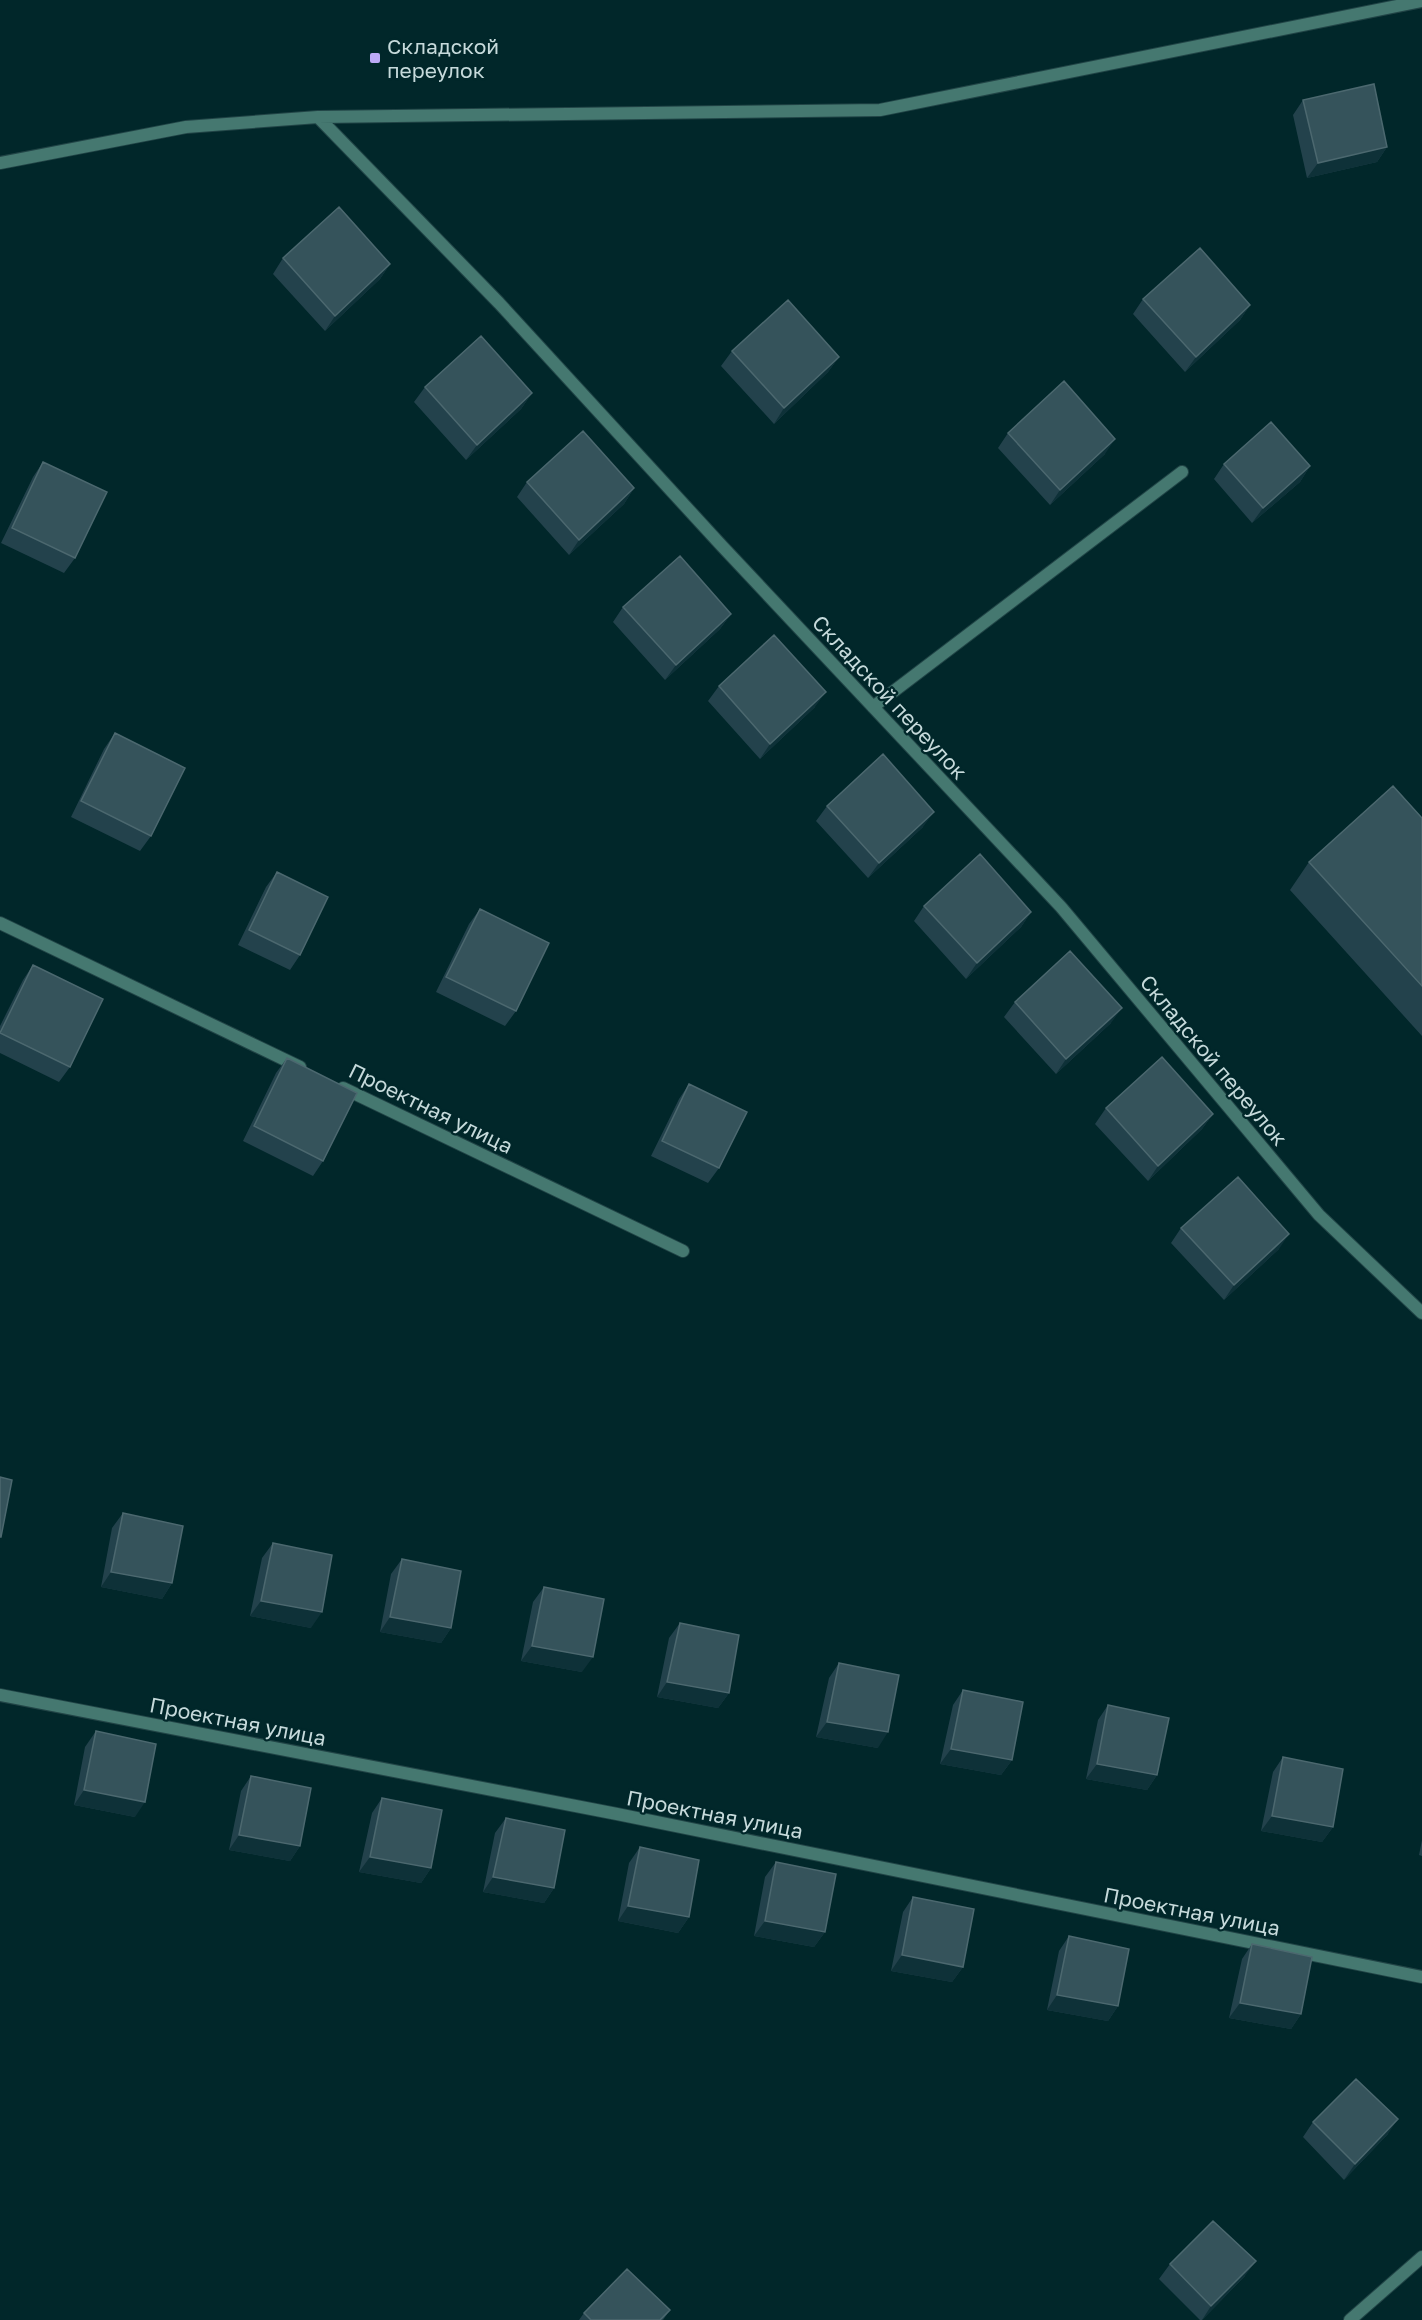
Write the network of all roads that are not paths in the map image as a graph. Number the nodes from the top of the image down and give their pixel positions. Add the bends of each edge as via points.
1 (1422, 1) edge
2 (318, 117) junction
3 (0, 163) edge
4 (1182, 472) dead end
5 (873, 707) junction
6 (0, 923) edge
7 (309, 1072) edge
8 (331, 1082) edge
9 (683, 1251) dead end
10 (1422, 1313) edge
11 (0, 1695) edge
12 (1422, 1977) edge
13 (1422, 2257) edge
14 (1350, 2320) edge

1 - 2 street via 880,110
2 - 3 street via 186,127
2 - 5 street, Складской переулок via 499,303
4 - 5 street
5 - 10 street, Складской переулок via 1060,907 1319,1215
6 - 7 street
8 - 9 street, Проектная улица
11 - 12 street, Проектная улица
13 - 14 street

